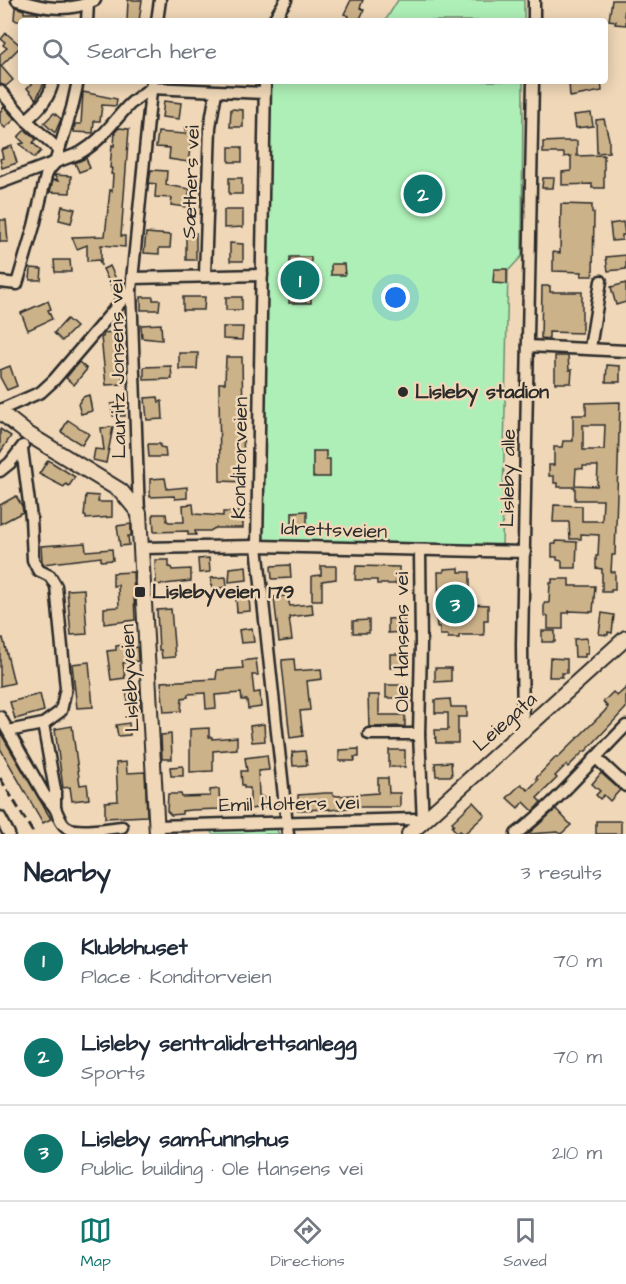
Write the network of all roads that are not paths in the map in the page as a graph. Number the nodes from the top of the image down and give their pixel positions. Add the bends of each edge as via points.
1 (17, 0) edge
2 (160, 0) edge
3 (286, 0) edge
4 (534, 0) edge
5 (91, 2) edge
6 (59, 8) junction
7 (57, 18) edge
8 (88, 18) edge
9 (158, 18) edge
10 (275, 18) edge
11 (534, 18) edge
12 (52, 84) edge
13 (77, 84) edge
14 (533, 84) edge
15 (151, 85) edge
16 (265, 87) edge
17 (0, 91) edge
18 (216, 92) junction
19 (26, 120) junction
20 (58, 149) junction
21 (55, 163) junction
22 (0, 183) edge
23 (262, 274) junction
24 (205, 275) junction
25 (133, 278) junction
26 (601, 281) dead end
27 (0, 282) edge
28 (131, 290) junction
29 (528, 346) junction
30 (590, 348) junction
31 (626, 351) edge
32 (0, 411) edge
33 (28, 434) junction
34 (22, 449) junction
35 (0, 471) edge
36 (139, 513) junction
37 (257, 546) junction
38 (142, 548) junction
39 (420, 551) junction
40 (525, 552) junction
41 (626, 638) edge
42 (0, 717) edge
43 (43, 724) junction
44 (626, 726) edge
45 (8, 731) junction
46 (523, 732) junction
47 (369, 734) dead end
48 (419, 734) junction
49 (595, 757) junction
50 (626, 786) edge
51 (55, 808) junction
52 (0, 816) edge
53 (287, 822) junction
54 (423, 822) junction
55 (122, 827) dead end
56 (157, 830) edge
57 (9, 834) edge
58 (288, 834) edge
59 (409, 834) edge
60 (516, 834) edge

1 - 6 street
2 - 9 street
3 - 10 street
4 - 11 street
5 - 6 street
5 - 8 street
6 - 7 street
12 - 19 street via 42,104
13 - 20 street
14 - 29 street, Lisleby alle
15 - 18 street
15 - 21 street via 99,140
15 - 25 street, Lauritz Jonsens vei
16 - 18 street
16 - 23 street, Konditorveien
17 - 19 street
18 - 24 street, Sæthers vei via 210,127
19 - 20 street
20 - 21 street
21 - 22 street
21 - 27 street via 47,172 17,284
23 - 24 street
23 - 37 street, Konditorveien
24 - 25 street
25 - 28 street, Lauritz Jonsens vei
26 - 30 street
28 - 32 street via 54,380 41,392
28 - 36 street, Lauritz Jonsens vei
29 - 30 street
29 - 40 street, Lisleby alle
30 - 31 street
32 - 33 street
33 - 34 street
33 - 36 street via 121,491
34 - 35 street
34 - 43 street via 33,560 56,586 66,688 61,711
36 - 38 street, Lislebyveien
37 - 38 street, Idrettsveien
37 - 39 street, Idrettsveien
37 - 53 street, Konditorveien
38 - 56 street, Lislebyveien
39 - 40 street, Idrettsveien
39 - 48 street, Ole Hansens vei
40 - 46 street, Lisleby alle
41 - 46 street, Leiegata
42 - 45 street
43 - 45 street
43 - 51 street
44 - 49 street
45 - 51 street
46 - 54 street, Leiegata
47 - 48 street, Ole Hansens vei
48 - 54 street, Ole Hansens vei
49 - 50 street
49 - 60 street
51 - 55 street via 68,828 86,831
52 - 57 street
53 - 54 street, Emil Holters vei
53 - 56 street, Emil Holters vei
53 - 58 street, Konditorveien
54 - 59 street, Leiegata

